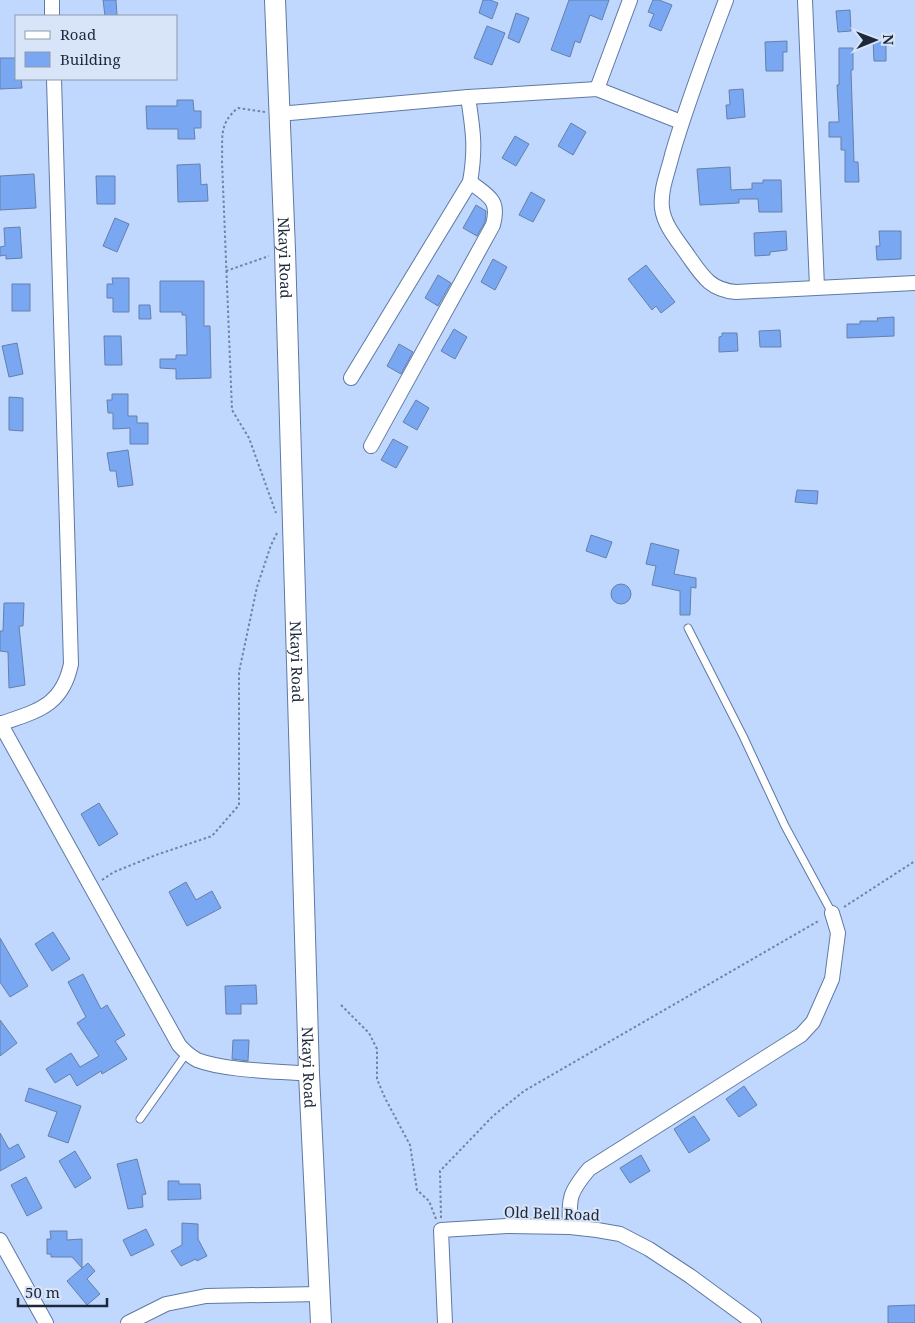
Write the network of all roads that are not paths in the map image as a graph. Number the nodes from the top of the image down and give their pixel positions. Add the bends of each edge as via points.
1 (52, 0) edge
2 (276, 0) edge
3 (630, 0) edge
4 (726, 0) edge
5 (806, 0) edge
6 (52, 15) edge
7 (54, 80) edge
8 (597, 89) junction
9 (468, 97) junction
10 (279, 114) junction
11 (681, 122) junction
12 (470, 182) junction
13 (915, 283) edge
14 (817, 287) junction
15 (351, 378) dead end
16 (371, 446) dead end
17 (688, 628) dead end
18 (0, 724) edge
19 (832, 913) joint
20 (186, 1054) junction
21 (309, 1074) junction
22 (140, 1118) dead end
23 (570, 1227) junction
24 (0, 1240) edge
25 (320, 1294) junction
26 (46, 1323) edge
27 (128, 1323) edge
28 (321, 1323) edge
29 (445, 1323) edge
30 (754, 1323) edge

1 - 6 street
2 - 10 main road, Nkayi Road
3 - 8 street
4 - 11 street
5 - 14 street
7 - 18 street via 71,664 59,695 46,706
8 - 9 street
8 - 11 street
9 - 10 street
9 - 12 street via 474,136
10 - 21 main road, Nkayi Road via 285,250 285,520
11 - 14 street via 664,186 662,208 667,225 699,271 722,291
12 - 15 street
12 - 16 street via 492,199 495,209 493,225
13 - 14 street
17 - 19 lane via 785,826
18 - 20 street
19 - 23 street via 838,933 832,979 813,1022 800,1036 589,1169 576,1184 569,1201
20 - 21 street via 226,1067
20 - 22 lane
21 - 25 main road, Nkayi Road
23 - 29 street, Old Bell Road via 441,1230
23 - 30 street, Old Bell Road via 620,1234 649,1249
24 - 26 street
25 - 27 street via 206,1296 166,1304
25 - 28 main road, Nkayi Road

